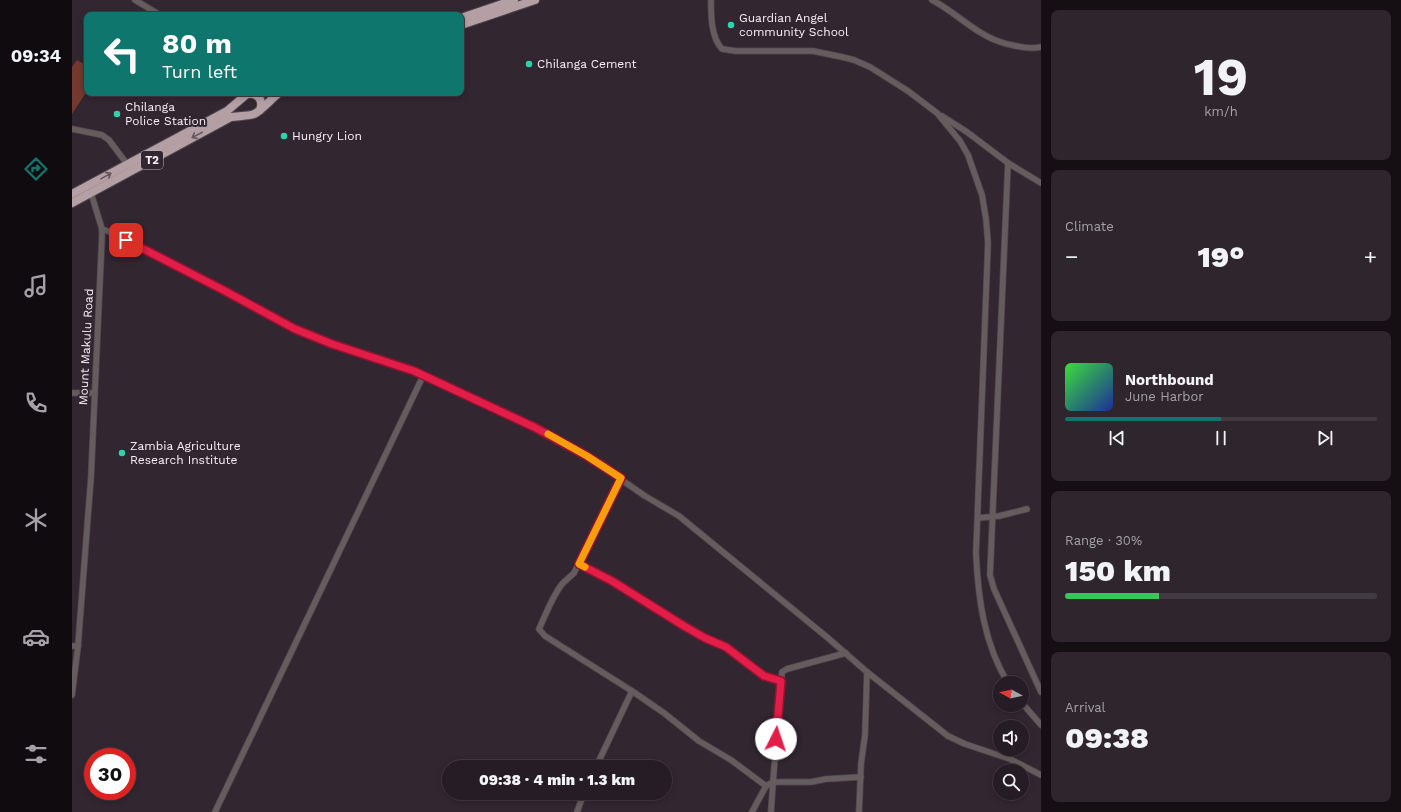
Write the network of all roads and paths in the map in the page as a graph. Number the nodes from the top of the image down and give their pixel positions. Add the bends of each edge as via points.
1 (135, 0) edge
2 (514, 0) edge
3 (535, 0) edge
4 (711, 0) edge
5 (932, 0) edge
6 (155, 12) edge
7 (464, 17) edge
8 (464, 24) edge
9 (1041, 47) edge
10 (246, 96) edge
11 (248, 96) edge
12 (253, 96) edge
13 (275, 96) edge
14 (260, 110) junction
15 (937, 113) junction
16 (246, 114) junction
17 (72, 128) edge
18 (967, 132) junction
19 (960, 141) junction
20 (1008, 163) junction
21 (127, 164) junction
22 (1041, 184) edge
23 (91, 193) junction
24 (72, 194) edge
25 (72, 203) edge
26 (102, 229) junction
27 (423, 376) junction
28 (72, 393) edge
29 (94, 393) junction
30 (621, 478) junction
31 (1027, 509) dead end
32 (993, 516) junction
33 (978, 518) junction
34 (579, 564) junction
35 (75, 646) edge
36 (846, 653) junction
37 (867, 672) junction
38 (1005, 676) edge
39 (781, 681) junction
40 (632, 691) junction
41 (1041, 692) edge
42 (72, 696) edge
43 (1029, 711) edge
44 (1041, 725) edge
45 (599, 760) edge
46 (1041, 775) edge
47 (861, 777) junction
48 (773, 782) junction
49 (766, 786) junction
50 (581, 800) edge
51 (215, 812) edge
52 (577, 812) edge
53 (752, 812) edge
54 (771, 812) edge
55 (859, 812) edge

1 - 6 street
2 - 7 highway
3 - 8 highway
4 - 15 street via 713,27 722,49 813,51 854,60 885,76
5 - 9 street via 994,40 1024,48
10 - 21 highway, T2 via 227,111
11 - 16 highway via 240,108
12 - 14 highway via 260,99
13 - 14 highway
14 - 16 highway via 254,114
15 - 18 street
15 - 19 street
16 -> 23 highway, T2 via 231,117
17 - 21 street via 102,135 109,140
18 - 19 street via 959,134
18 - 20 street
19 - 33 street via 968,155 982,195 988,243
20 - 22 street
20 - 32 street
24 -> 21 highway, T2
23 - 25 highway, T2
23 - 26 street, Mount Makulu Road
26 - 27 street via 295,329
26 - 29 street, Mount Makulu Road via 101,291
27 - 30 street via 549,435
27 - 51 street
28 - 29 street
29 - 35 street, Mount Makulu Road via 90,485
30 - 34 street
30 - 36 street via 679,516
31 - 32 street
32 - 33 street
32 - 41 street via 991,579
33 - 38 street via 976,553 984,621
34 - 39 street via 612,581 705,638 726,647 764,676
34 - 40 street via 557,592 539,629 545,636
35 - 42 street, Mount Makulu Road
36 - 37 street
36 - 39 street via 787,669 782,672
37 - 46 street via 948,736 1010,759
37 - 47 street
39 - 48 street
40 - 45 street
40 - 49 street via 699,741 731,760
43 - 44 street
47 - 48 street via 812,782
47 - 55 street
48 - 49 street
48 - 54 street
49 - 53 street
50 - 52 street

